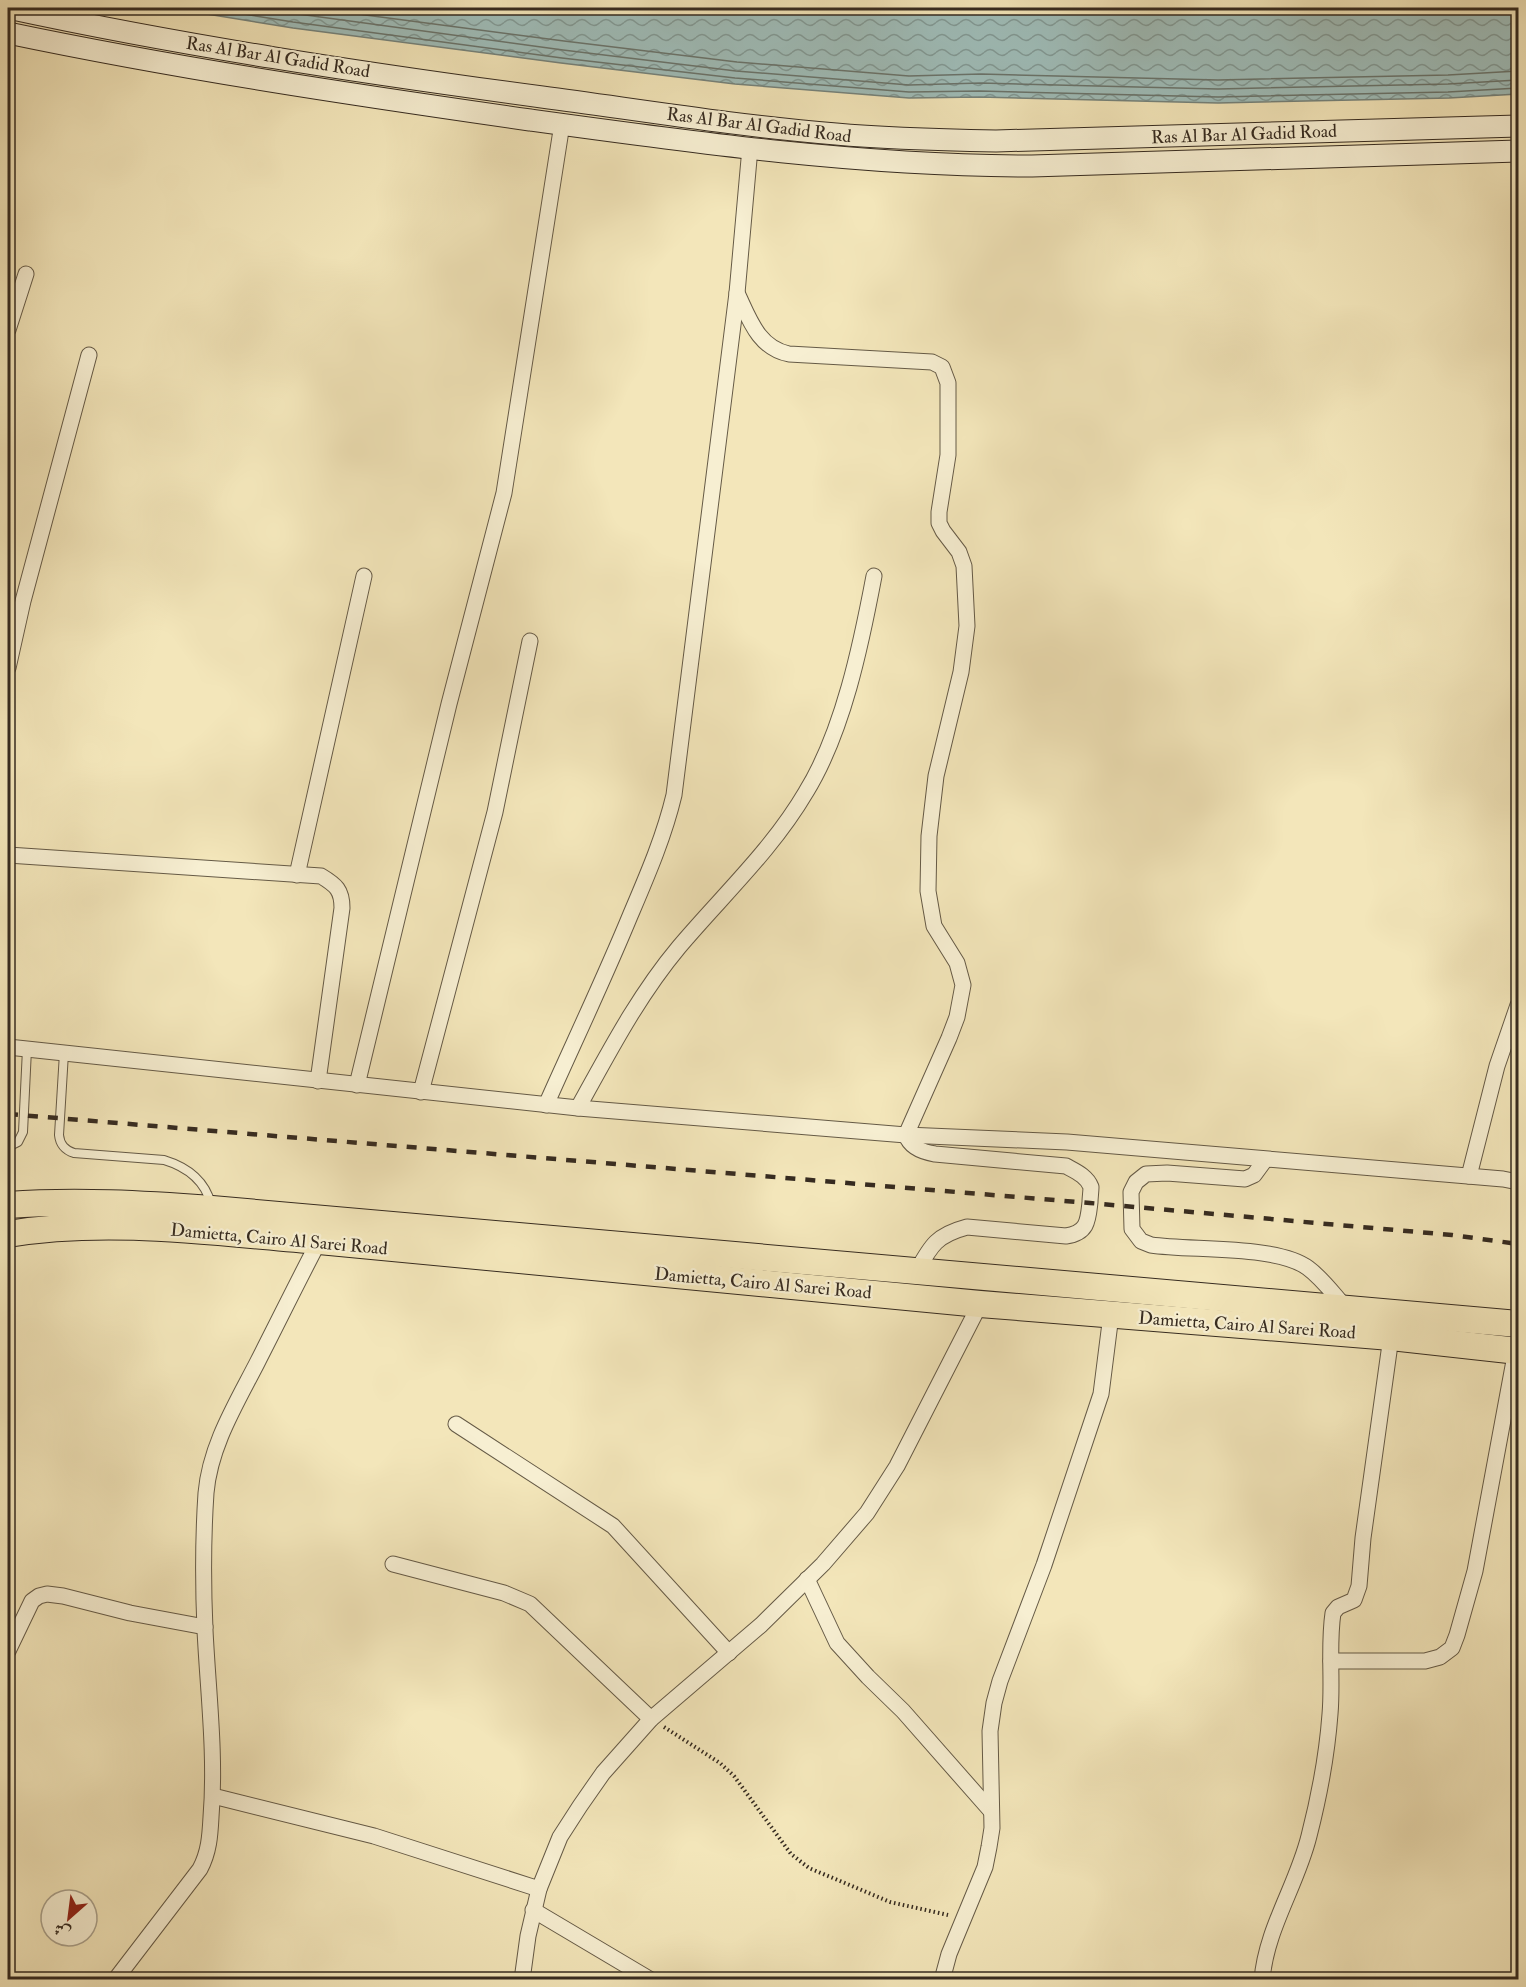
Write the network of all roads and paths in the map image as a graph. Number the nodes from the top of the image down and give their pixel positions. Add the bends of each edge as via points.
1 (8, 8) edge
2 (50, 17) junction
3 (8, 33) edge
4 (44, 40) junction
5 (562, 124) junction
6 (1518, 126) edge
7 (750, 148) junction
8 (1518, 152) edge
9 (26, 274) dead end
10 (737, 293) junction
11 (8, 330) edge
12 (89, 355) dead end
13 (364, 576) dead end
14 (874, 576) dead end
15 (531, 641) dead end
16 (8, 668) edge
17 (8, 855) edge
18 (297, 875) junction
19 (1518, 1005) edge
20 (8, 1047) edge
21 (27, 1049) junction
22 (64, 1053) junction
23 (318, 1081) junction
24 (357, 1085) junction
25 (421, 1092) junction
26 (546, 1105) junction
27 (578, 1108) junction
28 (906, 1135) junction
29 (8, 1148) edge
30 (1265, 1160) junction
31 (1469, 1176) junction
32 (1518, 1182) edge
33 (8, 1205) edge
34 (212, 1209) junction
35 (8, 1234) edge
36 (319, 1241) junction
37 (917, 1271) junction
38 (980, 1304) junction
39 (1346, 1308) junction
40 (1112, 1315) junction
41 (1518, 1324) edge
42 (1391, 1337) junction
43 (1517, 1351) edge
44 (456, 1424) dead end
45 (393, 1564) dead end
46 (807, 1579) junction
47 (205, 1627) junction
48 (8, 1651) edge
49 (729, 1653) junction
50 (1331, 1660) junction
51 (651, 1719) junction
52 (213, 1796) junction
53 (991, 1811) junction
54 (539, 1889) junction
55 (533, 1910) junction
56 (964, 1918) junction
57 (1264, 1978) edge
58 (115, 1980) edge
59 (522, 1980) edge
60 (651, 1980) edge
61 (942, 1980) edge

1 - 2 main road, Ras Al Bar Al Gadid Road
2 - 4 main road
2 - 6 main road, Ras Al Bar Al Gadid Road via 431,82 754,126 875,137 1006,141
3 - 4 main road, Ras Al Bar Al Gadid Road
4 - 5 main road, Ras Al Bar Al Gadid Road via 300,86
5 - 7 main road, Ras Al Bar Al Gadid Road
5 - 24 street via 504,493
7 - 8 main road, Ras Al Bar Al Gadid Road via 870,161 992,166
7 - 10 street
9 - 11 street
10 - 26 street via 674,795 651,866
10 - 28 street via 757,333 777,352 932,362 942,367 948,383 948,455 939,523 964,566 967,626 961,672 936,776 928,891 934,926 957,963 963,985 957,1017
12 - 16 street
13 - 18 street
14 - 27 street via 862,638 831,741 807,791 773,841 648,986
15 - 25 street via 495,812
17 - 18 street
18 - 23 street via 321,876 342,896
19 - 31 street via 1497,1066
20 - 21 street
21 - 22 street
21 - 29 lane via 22,1135
22 - 23 street
22 - 34 lane via 58,1135 64,1148 74,1153 174,1163 199,1180
23 - 24 street
24 - 25 street
25 - 26 street
26 - 27 street
27 - 28 street
28 - 30 street via 1067,1142
28 - 37 street via 916,1147 935,1154 1066,1166 1082,1175 1090,1187 1088,1220 1076,1235 967,1227 951,1231 930,1246
30 - 31 street
30 - 39 street via 1254,1175 1245,1179 1146,1174 1131,1192 1135,1236 1150,1245 1293,1259 1319,1278
31 - 32 street
33 - 34 highway, Damietta, Cairo Al Sarei Road via 132,1204
34 - 37 highway, Damietta, Cairo Al Sarei Road
35 - 36 highway, Damietta, Cairo Al Sarei Road via 54,1228 130,1227
36 - 38 highway, Damietta, Cairo Al Sarei Road
36 - 47 street via 234,1406 209,1469
37 - 39 highway, Damietta, Cairo Al Sarei Road
38 - 40 highway, Damietta, Cairo Al Sarei Road
38 - 46 street via 885,1487 867,1513
39 - 41 highway, Damietta, Cairo Al Sarei Road
40 - 42 highway, Damietta, Cairo Al Sarei Road
40 - 53 street via 1101,1394 994,1703 990,1731
42 - 43 highway, Damietta, Cairo Al Sarei Road
42 - 50 street via 1359,1586 1354,1600 1333,1613
43 - 50 street via 1474,1571 1452,1648 1425,1661
44 - 49 street via 613,1526
45 - 51 street via 504,1593 530,1604
46 - 49 street
46 - 53 street via 837,1642
47 - 48 street via 47,1594 32,1601
47 - 52 street
49 - 51 street
50 - 57 street via 1326,1750 1309,1837 1270,1940 1263,1963
51 - 54 street via 603,1773 580,1806 560,1838
51 - 56 path via 734,1776 790,1854 809,1868 890,1902
52 - 54 street via 374,1836
52 - 58 street via 210,1842 203,1864
53 - 56 street via 985,1866
54 - 55 street
55 - 59 street
55 - 60 street
56 - 61 street

